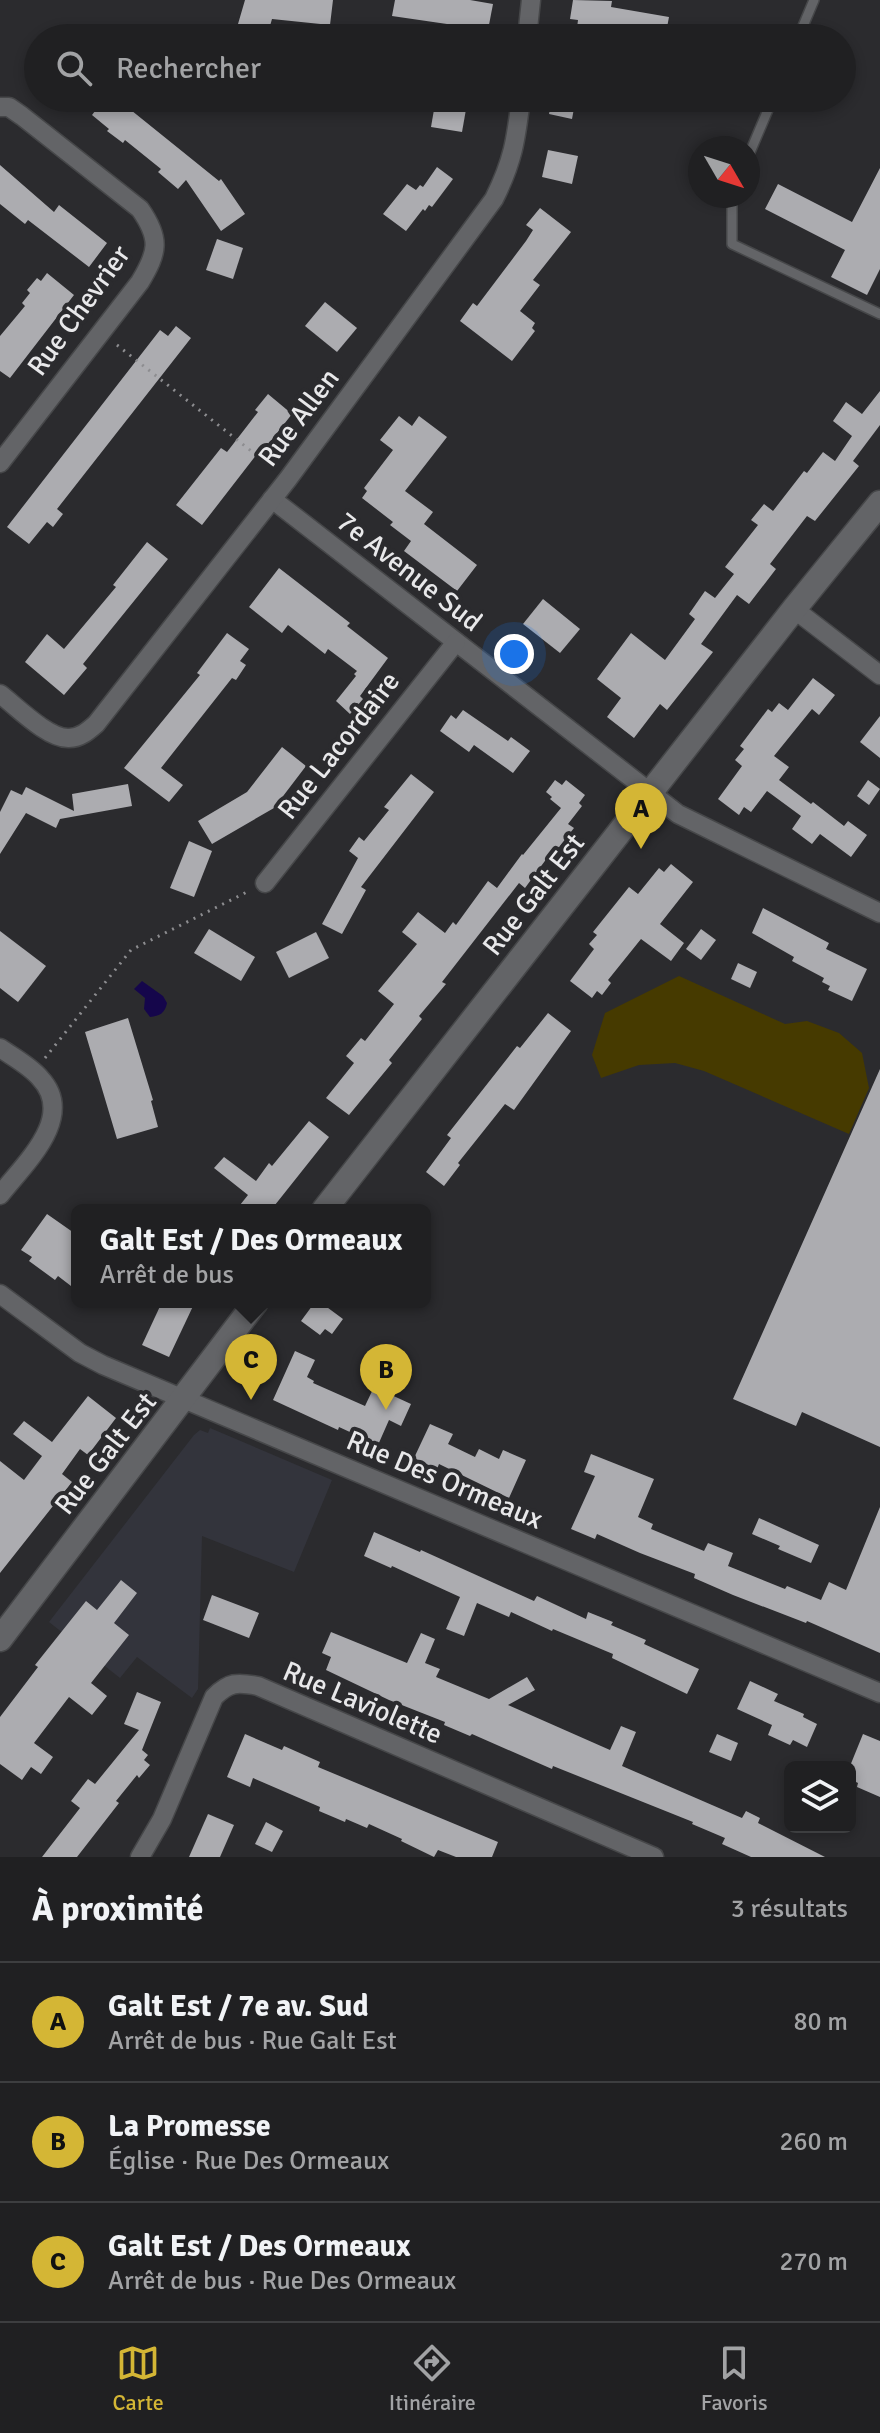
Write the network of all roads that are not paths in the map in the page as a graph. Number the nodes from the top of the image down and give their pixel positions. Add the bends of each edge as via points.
1 (531, 0) edge
2 (814, 0) edge
3 (528, 24) edge
4 (804, 24) edge
5 (0, 107) edge
6 (519, 112) edge
7 (767, 112) edge
8 (757, 136) edge
9 (732, 208) edge
10 (880, 314) edge
11 (0, 463) edge
12 (272, 499) junction
13 (880, 503) edge
14 (794, 609) junction
15 (456, 642) junction
16 (880, 675) edge
17 (0, 694) edge
18 (651, 794) junction
19 (265, 883) road end
20 (880, 913) edge
21 (0, 1048) edge
22 (0, 1195) edge
23 (329, 1204) edge
24 (0, 1294) edge
25 (252, 1308) edge
26 (184, 1399) junction
27 (0, 1639) edge
28 (880, 1693) edge
29 (629, 1852) edge
30 (140, 1857) edge
31 (654, 1857) edge

1 - 3 street
2 - 4 lane
5 - 11 street, Rue Chevrier via 22,116 140,209 152,226 155,244 140,282
6 - 12 street, Rue Allen via 509,169 494,199
7 - 8 lane
9 - 10 lane via 732,244
12 - 15 street, 7e Avenue Sud
12 - 17 street, Rue Allen via 84,734 56,736
13 - 14 main road, Rue Galt Est
14 - 16 street
14 - 18 main road, Rue Galt Est
15 - 18 street, 7e Avenue Sud
15 - 19 street, Rue Lacordaire
18 - 20 street, 7e Avenue Sud via 694,824
18 - 23 main road, Rue Galt Est
21 - 22 street via 41,1078 54,1107 46,1136
24 - 26 street, Rue Des Ormeaux via 92,1359
25 - 26 main road, Rue Galt Est
26 - 27 main road, Rue Galt Est
26 - 28 street, Rue Des Ormeaux
29 - 30 street, Rue Laviolette via 258,1686 240,1683 214,1697 162,1819
29 - 31 street, Rue Laviolette

